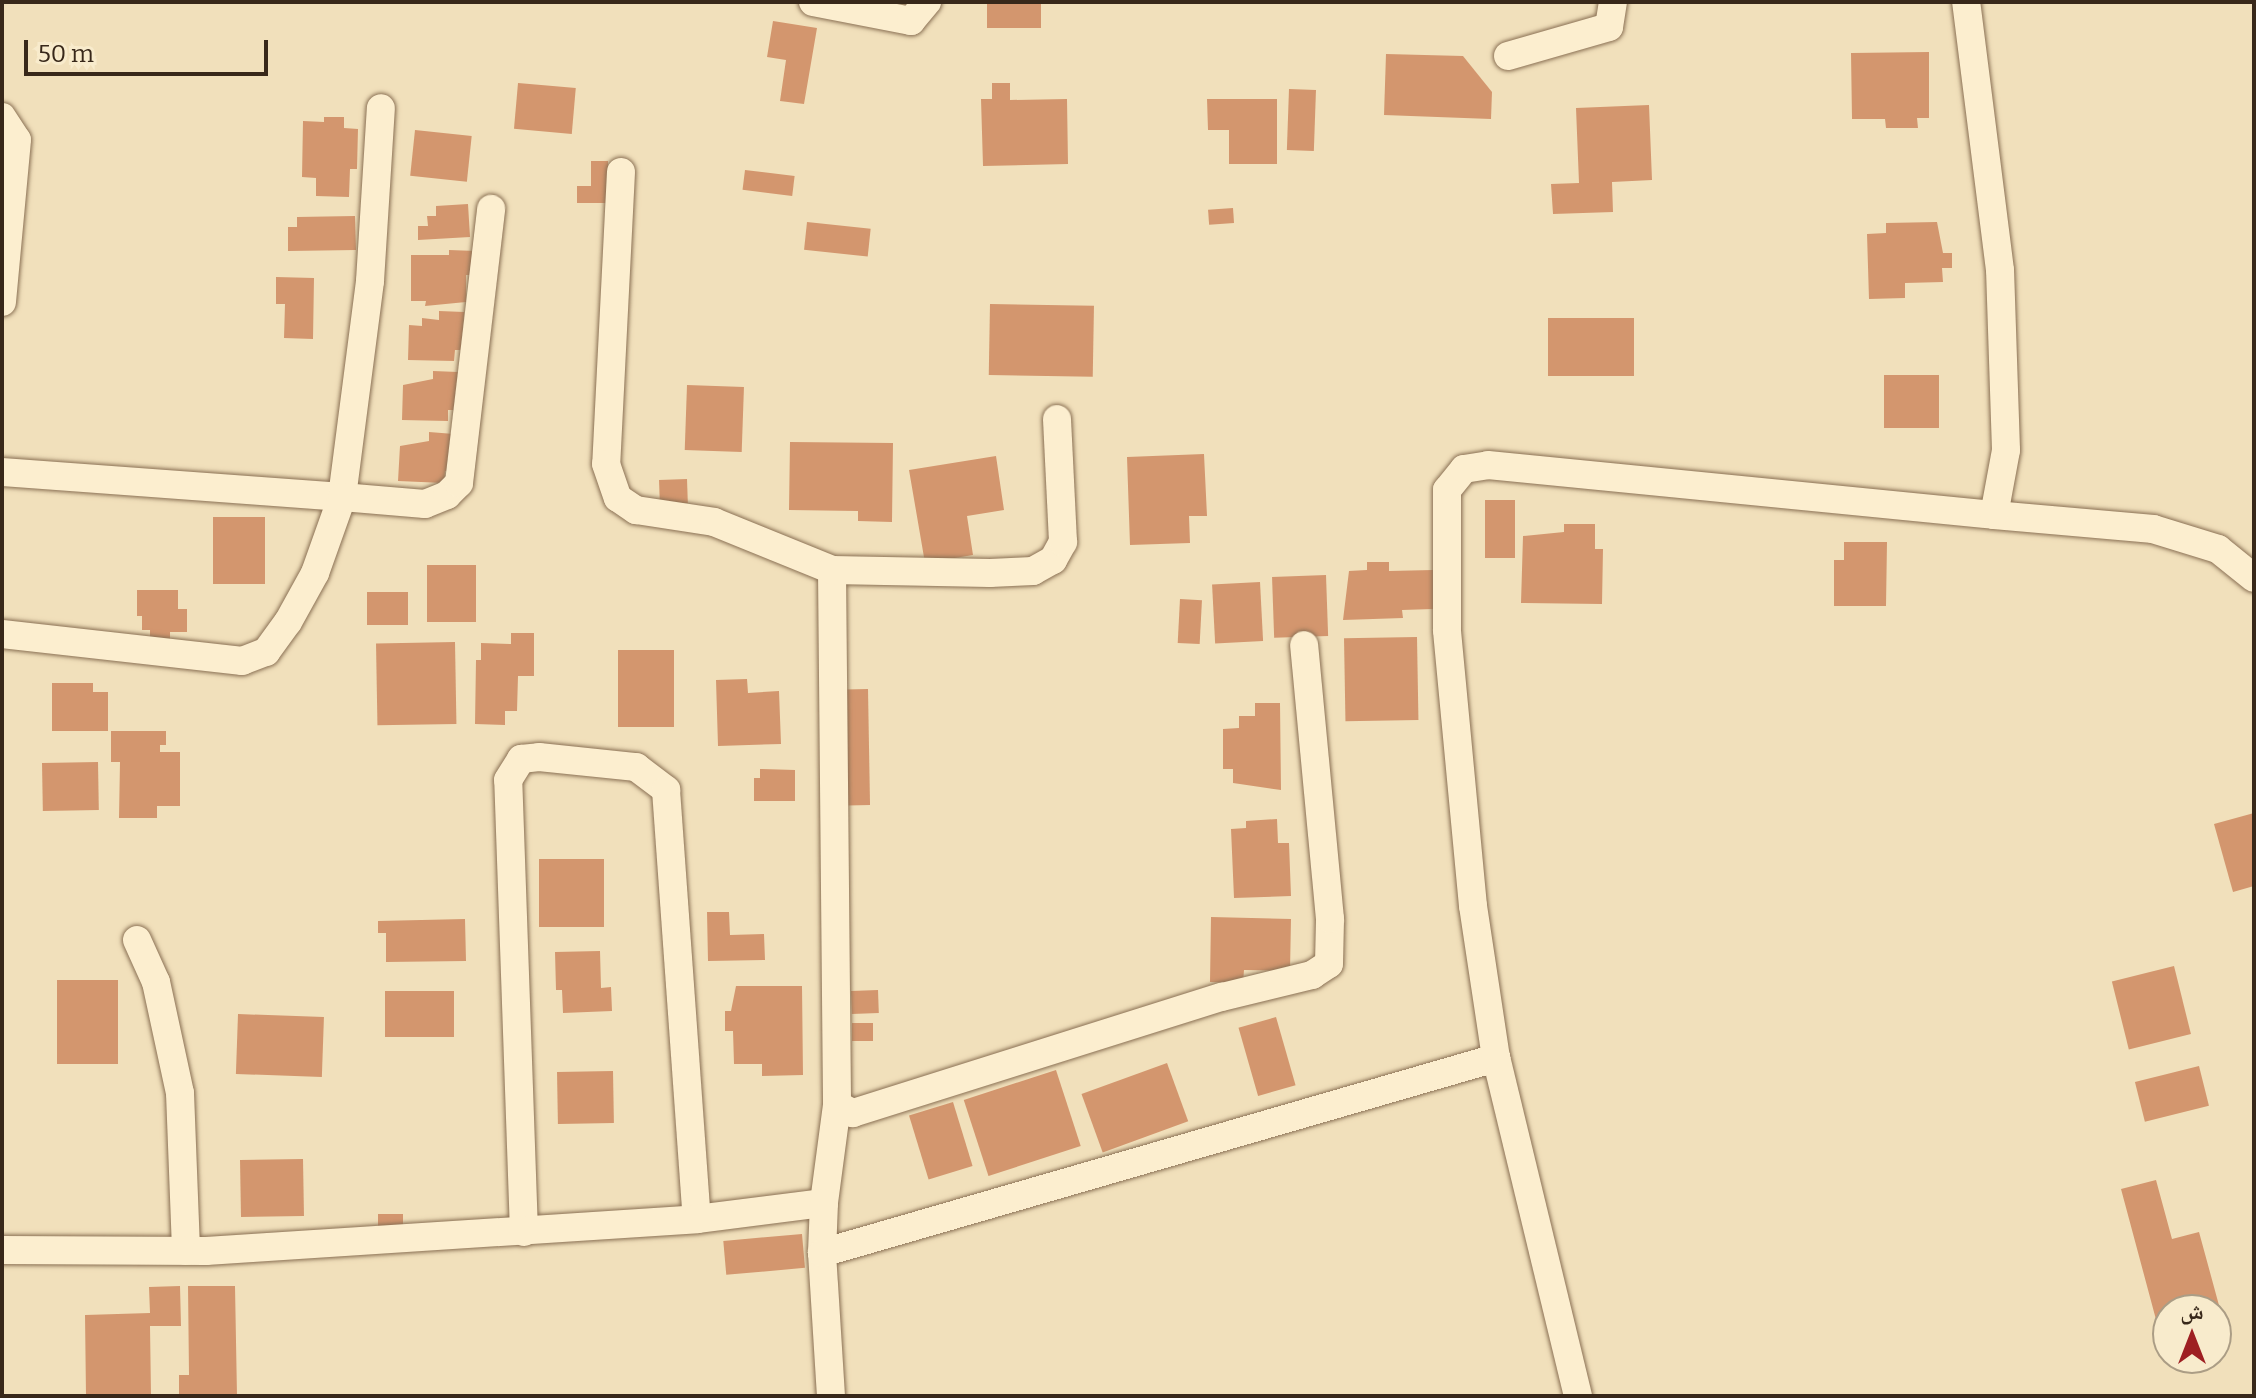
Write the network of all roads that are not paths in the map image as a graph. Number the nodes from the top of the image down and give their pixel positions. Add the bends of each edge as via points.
1 (813, 2) edge
2 (927, 2) edge
3 (1613, 2) edge
4 (1966, 2) edge
5 (1508, 56) dead end
6 (381, 108) dead end
7 (2, 117) edge
8 (621, 172) dead end
9 (491, 209) dead end
10 (2, 302) edge
11 (1057, 419) dead end
12 (2, 472) edge
13 (342, 497) junction
14 (1994, 515) junction
15 (832, 570) junction
16 (2254, 578) edge
17 (2, 634) edge
18 (1304, 645) dead end
19 (137, 940) dead end
20 (1496, 1058) junction
21 (837, 1105) junction
22 (824, 1203) junction
23 (697, 1219) junction
24 (524, 1232) junction
25 (2, 1250) edge
26 (186, 1251) junction
27 (822, 1253) junction
28 (831, 1396) edge
29 (1578, 1396) edge

1 - 2 street via 911,21
3 - 5 street via 1609,27
4 - 14 street via 2000,270 2006,450
6 - 13 street via 370,281
7 - 10 street via 17,140
8 - 15 street via 606,464 618,498 636,510 714,522
9 - 13 street via 459,483 438,502 425,504
11 - 15 street via 1063,542 1053,560 1033,571 990,573
12 - 13 street
13 - 17 street via 315,573 266,652 242,661
14 - 16 street via 2153,529 2218,549
14 - 20 street via 1488,465 1454,476 1447,490 1447,630 1473,906
15 - 21 street
18 - 21 street via 1330,919 1329,964 1312,975 1222,997 853,1113
19 - 26 street via 156,982 180,1093
20 - 27 street
20 - 29 street
21 - 22 street
22 - 23 street
22 - 27 street
23 - 24 street
23 - 24 street via 666,790 636,767 539,757 521,759 508,780
24 - 26 street
25 - 26 street
27 - 28 street

